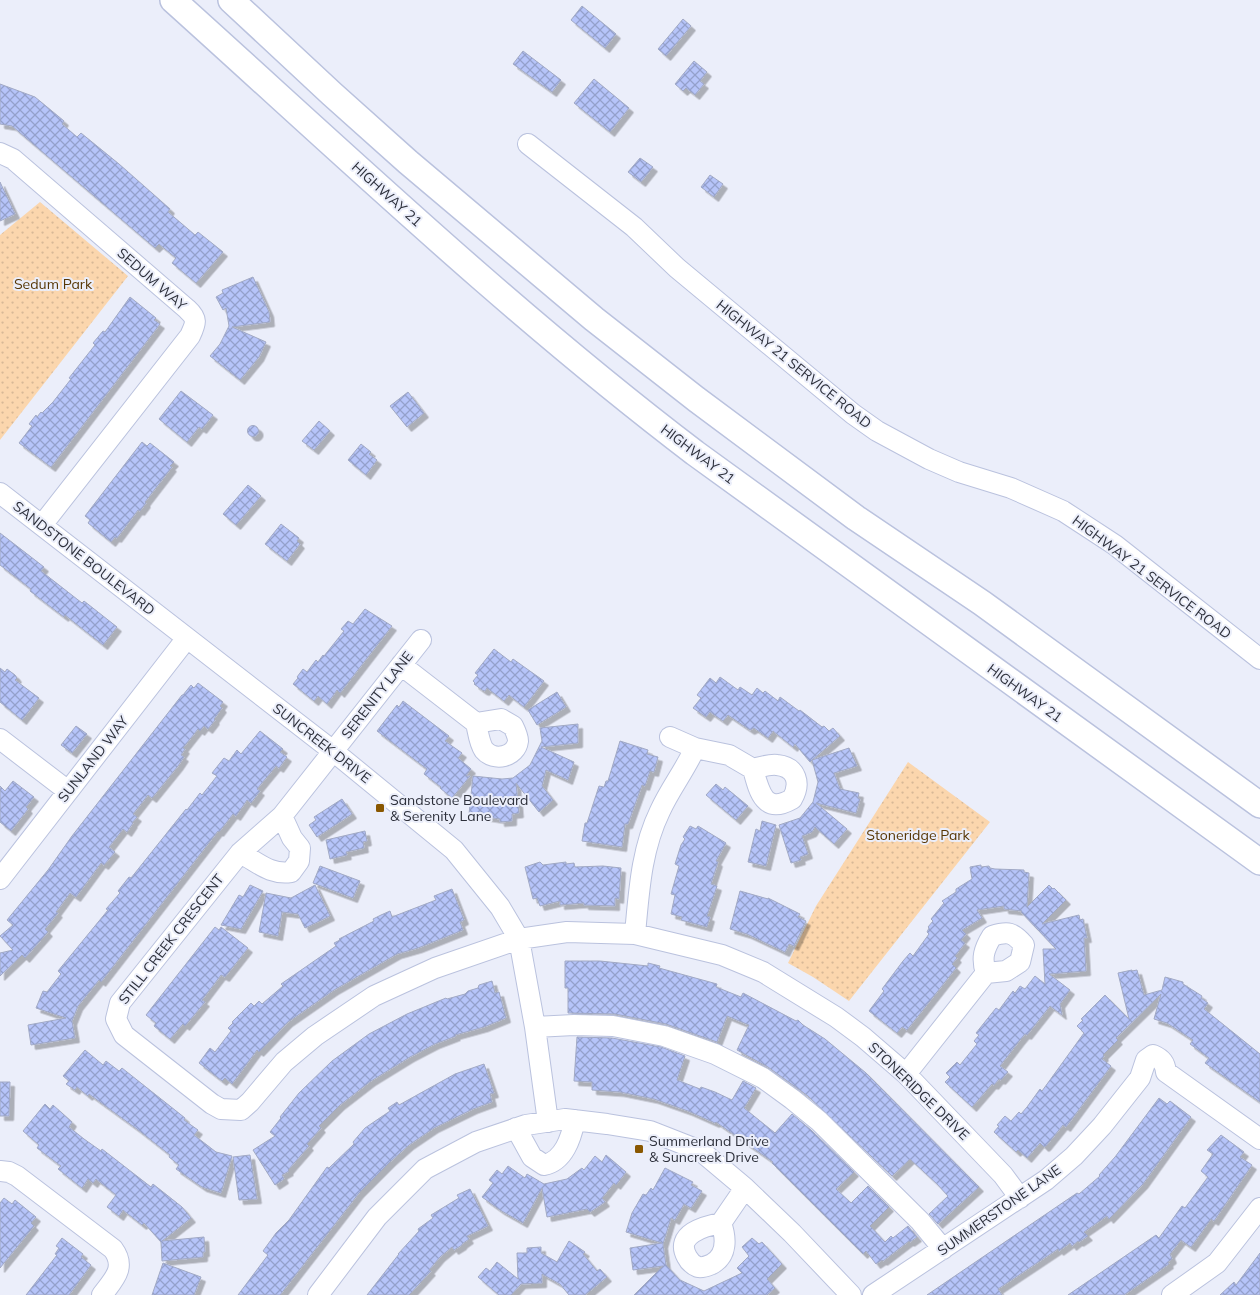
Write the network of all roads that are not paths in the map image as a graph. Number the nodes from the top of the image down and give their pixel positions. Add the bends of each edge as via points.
1 (173, 0) edge
2 (231, 0) edge
3 (528, 144) dead end
4 (0, 153) edge
5 (0, 493) edge
6 (42, 525) junction
7 (168, 624) joint
8 (187, 638) junction
9 (421, 640) dead end
10 (1260, 659) edge
11 (401, 665) junction
12 (476, 723) dead end
13 (670, 737) dead end
14 (0, 739) edge
15 (695, 748) junction
16 (333, 751) junction
17 (753, 769) dead end
18 (68, 791) junction
19 (1260, 805) edge
20 (282, 816) junction
21 (240, 853) junction
22 (1260, 862) edge
23 (0, 879) edge
24 (635, 934) junction
25 (519, 939) junction
26 (986, 973) dead end
27 (535, 1027) junction
28 (906, 1074) junction
29 (575, 1120) junction
30 (548, 1122) junction
31 (516, 1128) junction
32 (1260, 1139) edge
33 (0, 1171) edge
34 (745, 1188) junction
35 (1020, 1198) junction
36 (1260, 1208) edge
37 (721, 1223) dead end
38 (943, 1249) junction
39 (841, 1291) edge
40 (319, 1294) edge
41 (102, 1295) edge
42 (873, 1295) edge
43 (1172, 1295) edge

1 - 22 main road, HIGHWAY 21 via 438,241 632,405
2 - 19 main road via 416,168 672,381 856,518 982,603
3 - 10 street, HIGHWAY 21 SERVICE ROAD via 634,227 684,274 869,426 959,472 1063,510 1115,545
4 - 6 street, SEDUM WAY via 13,159 188,309 196,322 190,336
5 - 6 street, SANDSTONE BOULEVARD
6 - 7 street, SANDSTONE BOULEVARD
7 - 8 street, SUNCREEK DRIVE
8 - 16 street, SUNCREEK DRIVE
8 - 18 street, SUNLAND WAY
9 - 11 street, SERENITY LANE
11 - 12 street
11 - 16 street, SERENITY LANE
13 - 15 street
14 - 18 street
15 - 17 street via 729,755
15 - 24 street via 660,811 649,839 641,871
16 - 20 street, STILL CREEK CRESCENT
16 - 25 street, SUNCREEK DRIVE via 454,850 500,907
18 - 23 street, SUNLAND WAY
20 - 21 street, STILL CREEK CRESCENT
20 - 21 street via 300,848 299,860 291,872 268,870
21 - 25 street, STILL CREEK CRESCENT via 120,1003 116,1019 124,1035 221,1108 240,1110 284,1062 314,1036 374,996 435,968
24 - 25 street, STONERIDGE DRIVE via 567,932
24 - 28 street, STONERIDGE DRIVE via 722,956 763,972 842,1022
25 - 27 street, SUNCREEK DRIVE
26 - 28 street
27 - 30 street, SUNCREEK DRIVE
27 - 38 street via 613,1026 664,1036 715,1054 763,1078 819,1121 920,1221
28 - 35 street, STONERIDGE DRIVE
29 - 30 street
29 - 31 street via 563,1152 556,1161 544,1165 532,1157
29 - 34 street via 650,1131 701,1151
30 - 31 street
31 - 40 street via 476,1142 425,1169 377,1217
32 - 35 street, SUMMERSTONE LANE via 1166,1072 1161,1058 1153,1055 1146,1060 1140,1078 1086,1144 1046,1180
33 - 41 street via 17,1176 113,1249 120,1262 119,1269
34 - 37 street
34 - 39 street via 792,1233
35 - 38 street, SUMMERSTONE LANE
36 - 43 street via 1217,1263
38 - 42 street, SUMMERSTONE LANE

